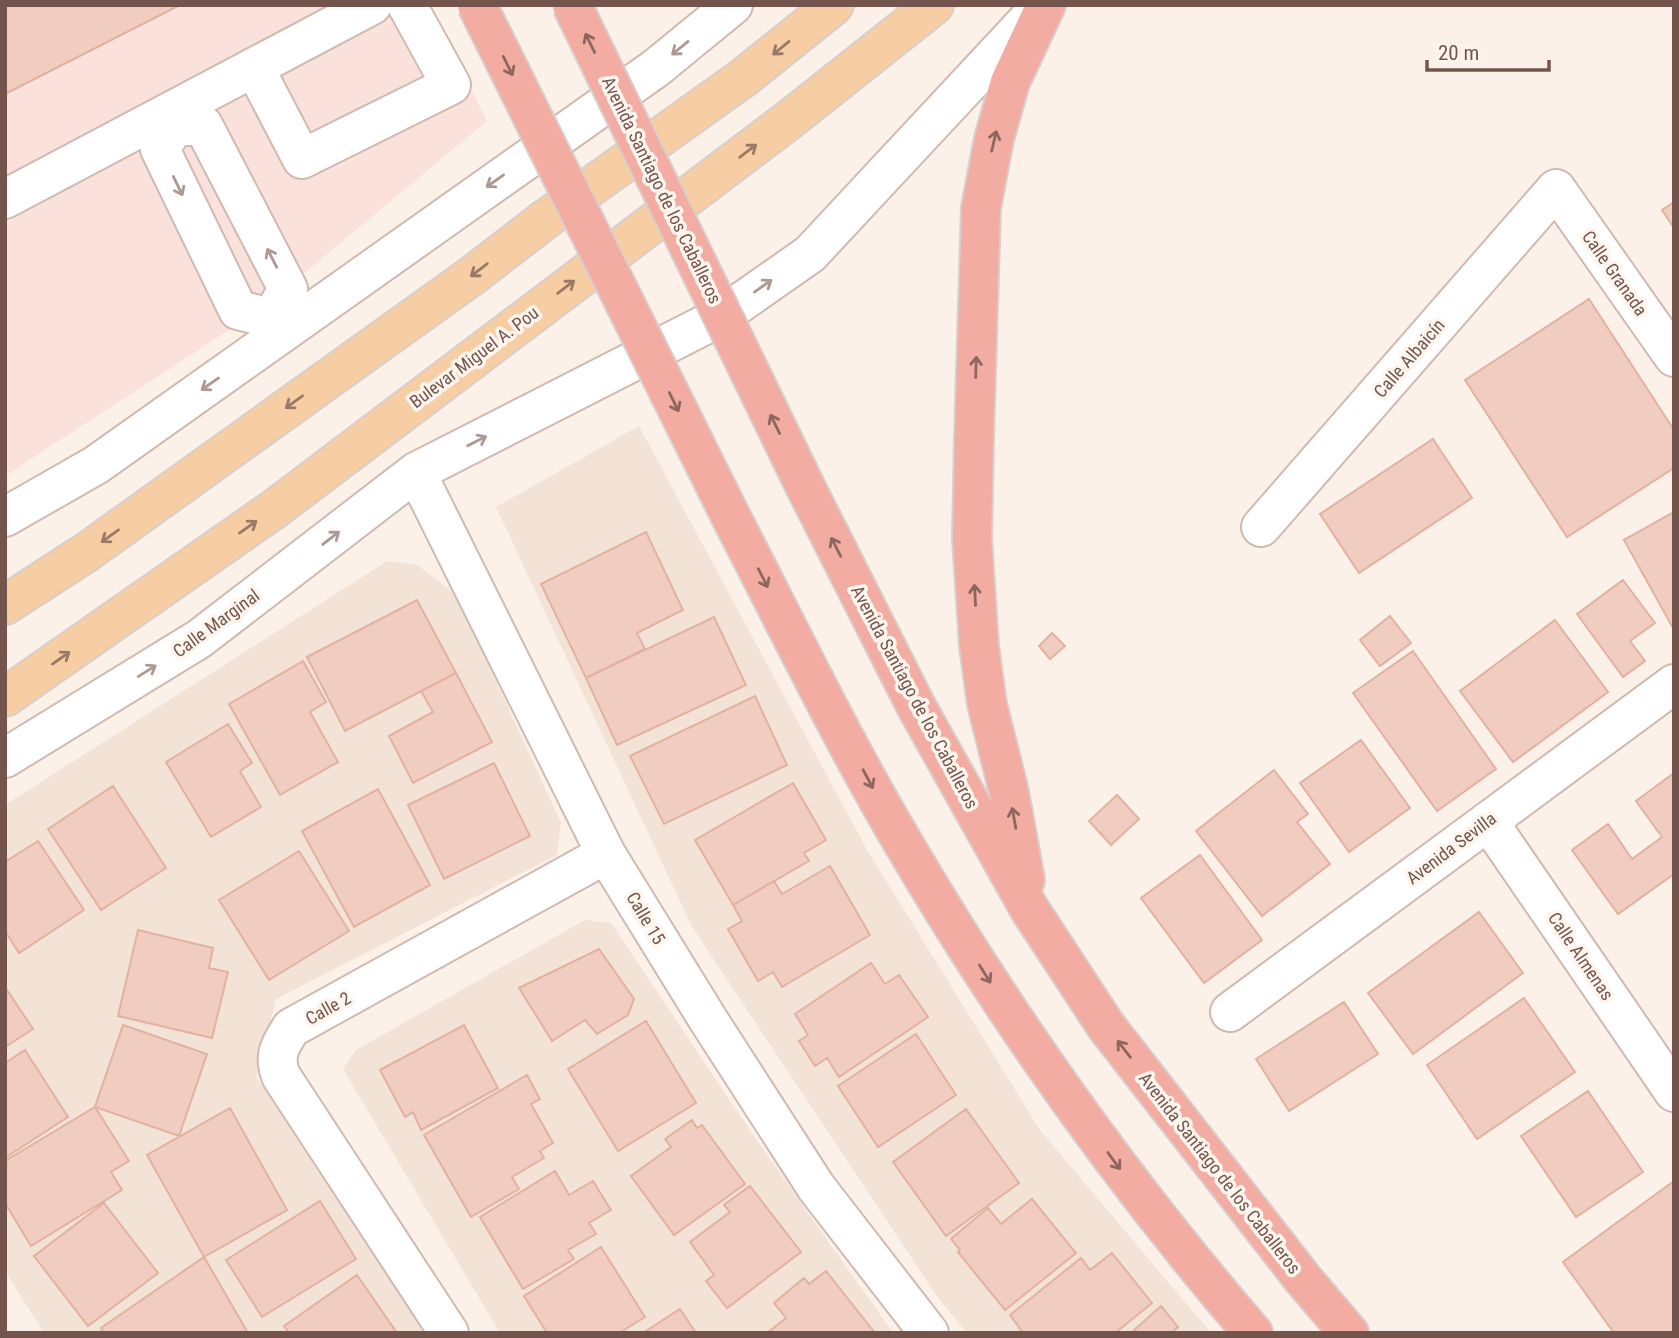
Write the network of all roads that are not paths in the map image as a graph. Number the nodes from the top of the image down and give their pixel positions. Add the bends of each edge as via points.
1 (372, 5) edge
2 (407, 5) edge
3 (477, 5) edge
4 (572, 5) edge
5 (733, 5) edge
6 (834, 5) edge
7 (934, 5) edge
8 (1044, 5) edge
9 (254, 67) junction
10 (172, 119) junction
11 (1556, 189) joint
12 (5, 199) edge
13 (275, 326) junction
14 (1674, 357) edge
15 (416, 472) junction
16 (5, 517) edge
17 (1261, 527) dead end
18 (5, 606) edge
19 (1674, 684) edge
20 (5, 697) edge
21 (5, 758) edge
22 (1488, 821) junction
23 (606, 854) junction
24 (1030, 910) junction
25 (1230, 1012) dead end
26 (1674, 1092) edge
27 (449, 1333) edge
28 (929, 1333) edge
29 (1253, 1333) edge
30 (1349, 1333) edge

1 - 9 street
2 - 9 street via 451,85 302,159
3 -> 29 highway, bridge via 731,517 902,840 1031,1048 1119,1169
24 -> 4 highway, Avenida Santiago de los Caballeros, bridge via 916,706
5 -> 13 street via 656,68
6 -> 18 main road via 743,78 472,275
20 -> 7 main road, Bulevar Miguel A. Pou via 273,510
15 -> 8 street, Calle Marginal via 720,317 810,254
24 -> 8 highway via 1009,792 987,705 972,538 981,208 1010,82
9 - 10 street
10 - 12 street
10 -> 13 street via 159,149 238,310
13 -> 10 street via 288,289 203,125
11 - 14 street, Calle Granada
11 - 17 street, Calle Albaicín
13 -> 16 street via 96,465
21 -> 15 street, Calle Marginal via 200,639
15 - 23 street, Calle 15
19 - 22 street, Avenida Sevilla
22 - 25 street, Avenida Sevilla
22 - 26 street, Calle Almenas
23 - 27 street, Calle 2 via 291,1028 277,1051 281,1076
23 - 28 street, Calle 15 via 817,1188
30 -> 24 highway, Avenida Santiago de los Caballeros via 1106,1026

